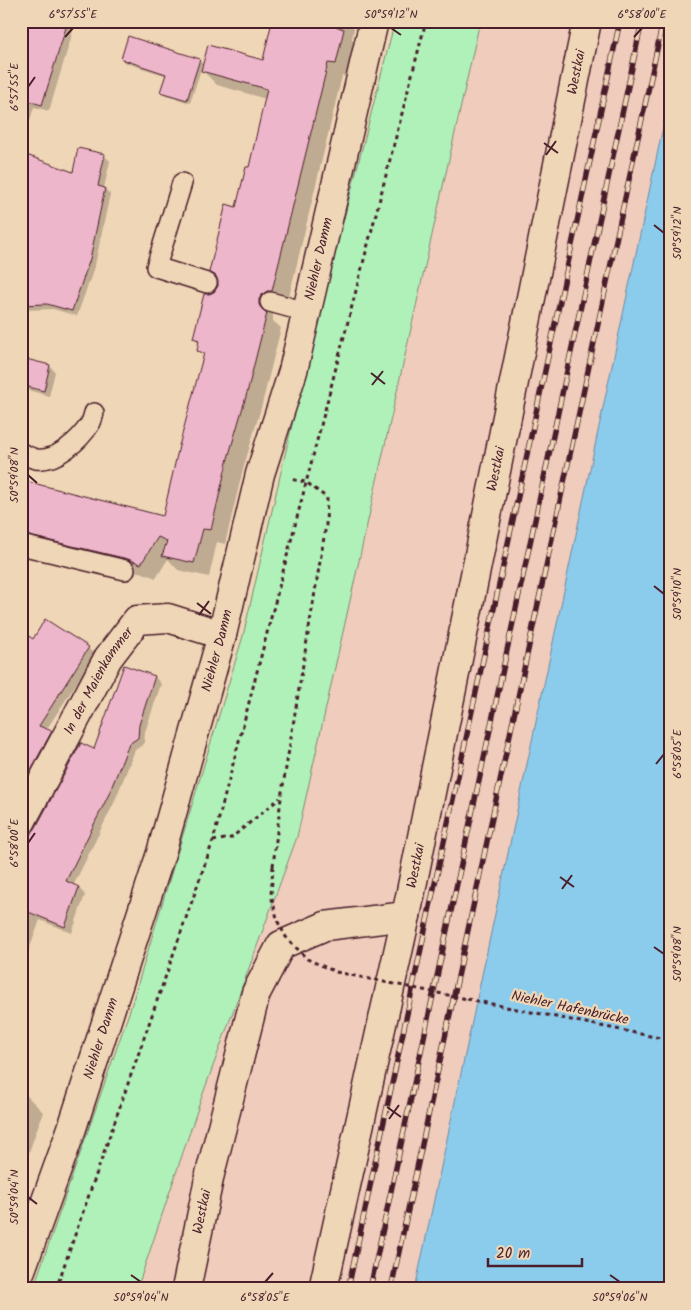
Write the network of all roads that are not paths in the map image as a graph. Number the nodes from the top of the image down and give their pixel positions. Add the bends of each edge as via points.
1 (374, 21) edge
2 (587, 21) edge
3 (182, 184) dead end
4 (207, 283) dead end
5 (270, 302) dead end
6 (306, 312) junction
7 (94, 413) dead end
8 (21, 453) edge
9 (21, 545) edge
10 (125, 570) dead end
11 (222, 635) junction
12 (21, 822) edge
13 (406, 916) junction
14 (21, 1270) edge
15 (186, 1289) edge
16 (323, 1289) edge

1 - 6 street, Niehler Damm
2 - 13 street, Westkai
3 - 4 lane via 156,267
5 - 6 lane
6 - 11 street, Niehler Damm via 293,371 260,474
7 - 8 lane via 90,424 64,451 47,459 35,459
9 - 10 lane
11 - 12 street, In der Maienkammer via 168,618 137,620 108,658
11 - 14 street, Niehler Damm via 158,862 72,1128
13 - 15 street, Westkai via 325,926 281,945 256,994 210,1174
13 - 16 street, Westkai

